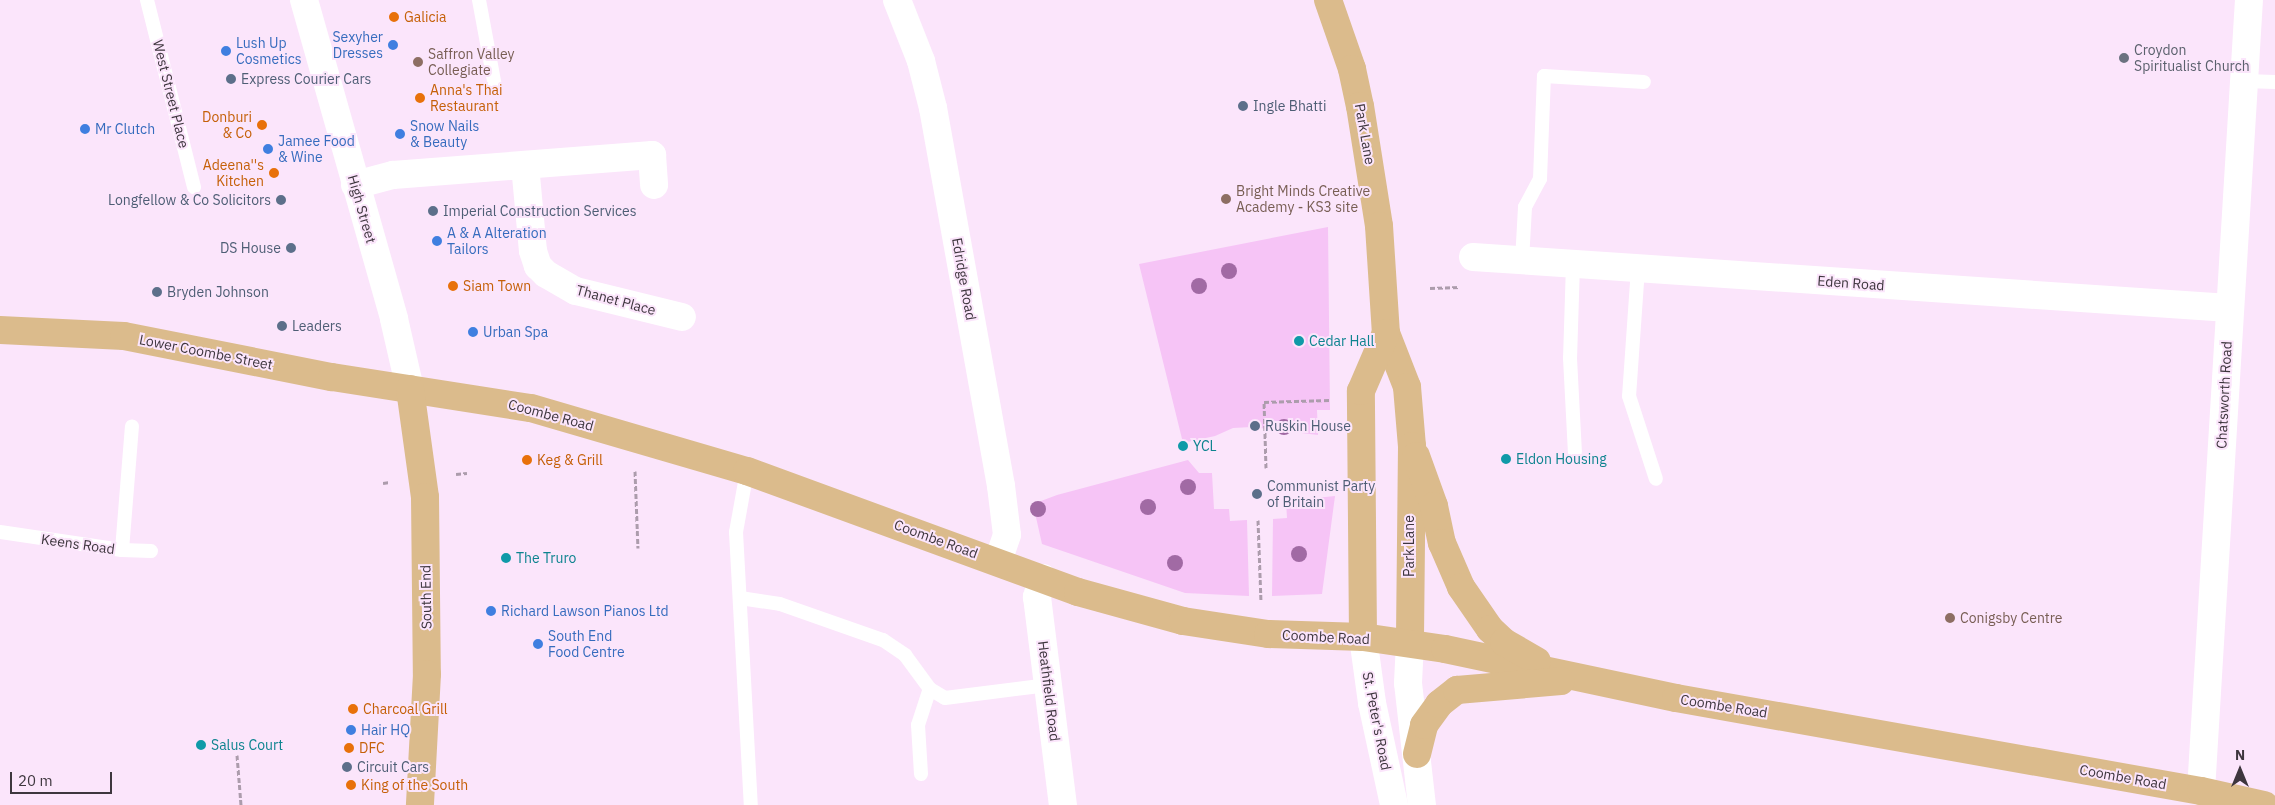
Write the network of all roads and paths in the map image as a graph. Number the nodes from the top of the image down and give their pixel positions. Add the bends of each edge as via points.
1 (147, 0) edge
2 (304, 0) edge
3 (479, 0) edge
4 (898, 0) edge
5 (1328, 0) edge
6 (2249, 0) edge
7 (2245, 80) junction
8 (1644, 82) dead end
9 (2275, 82) edge
10 (495, 86) dead end
11 (525, 165) junction
12 (654, 185) dead end
13 (355, 186) junction
14 (194, 187) dead end
15 (1473, 257) dead end
16 (1522, 261) junction
17 (1573, 264) junction
18 (1638, 268) junction
19 (2229, 308) junction
20 (682, 317) dead end
21 (0, 330) edge
22 (1386, 333) junction
23 (410, 389) junction
24 (1338, 399) dead end
25 (132, 426) dead end
26 (634, 438) junction
27 (1412, 446) junction
28 (1575, 452) dead end
29 (1266, 468) dead end
30 (747, 471) junction
31 (467, 473) dead end
32 (456, 474) dead end
33 (1656, 479) dead end
34 (393, 481) dead end
35 (383, 483) dead end
36 (1258, 520) dead end
37 (0, 532) edge
38 (638, 548) dead end
39 (122, 550) junction
40 (151, 551) dead end
41 (998, 561) junction
42 (1043, 578) junction
43 (740, 598) junction
44 (1260, 602) dead end
45 (1363, 637) junction
46 (1410, 643) junction
47 (1575, 678) junction
48 (1048, 685) junction
49 (930, 689) junction
50 (1417, 754) junction
51 (237, 755) dead end
52 (921, 774) dead end
53 (2201, 791) junction
54 (241, 805) edge
55 (420, 805) edge
56 (751, 805) edge
57 (1063, 805) edge
58 (1394, 805) edge
59 (1422, 805) edge
60 (2264, 805) edge

1 - 14 lane, West Street Place
2 - 13 street, High Street
3 - 10 lane
4 - 41 street, Edridge Road via 921,60 933,108 1001,486 1007,535
5 - 22 main road, Park Lane via 1352,68 1370,156 1379,226
6 - 7 street, Chatsworth Road
7 - 9 lane
7 - 19 street, Chatsworth Road
8 - 16 lane via 1544,76 1540,179 1525,207
11 - 12 street via 652,155
11 - 13 street via 393,175
11 - 20 street, Thanet Place via 533,251 538,266 546,274 576,291
13 - 23 street, High Street via 394,319
15 - 16 street, Eden Road
16 - 17 street, Eden Road
17 - 18 street, Eden Road
17 - 28 lane via 1570,358
18 - 19 street, Eden Road
18 - 33 lane via 1629,396
19 - 53 street, Chatsworth Road
21 - 23 main road, Lower Coombe Street via 124,336
22 - 27 main road, Park Lane via 1407,387
22 - 45 main road, Park Lane via 1361,391
23 - 26 main road, Coombe Road via 531,408
23 - 55 main road, South End via 425,497 427,683
24 - 29 path via 1264,402
25 - 39 lane, Keens Road
26 - 30 main road, Coombe Road
26 - 38 path
27 - 46 main road, Park Lane
27 - 47 main road via 1453,571 1480,616 1504,642
30 - 41 main road, Coombe Road
30 - 43 lane via 736,527
31 - 32 path
34 - 35 path
36 - 44 path
37 - 39 lane, Keens Road
39 - 40 lane
41 - 42 main road, Coombe Road
42 - 45 main road, Coombe Road via 1111,603 1183,621 1268,634
42 - 48 street, Heathfield Road via 1037,597
43 - 49 lane via 780,604 883,640 905,655
43 - 56 lane
45 - 46 main road, Coombe Road
45 - 58 street, St. Peter's Road via 1372,703
46 - 47 main road, Coombe Road
46 - 50 street via 1408,683
47 - 50 main road via 1523,686 1457,690 1424,724
47 - 53 main road, Coombe Road
48 - 49 lane via 958,698 945,698
48 - 57 street, Heathfield Road
49 - 52 lane via 918,724
50 - 59 street
51 - 54 path
53 - 60 main road, Coombe Road

